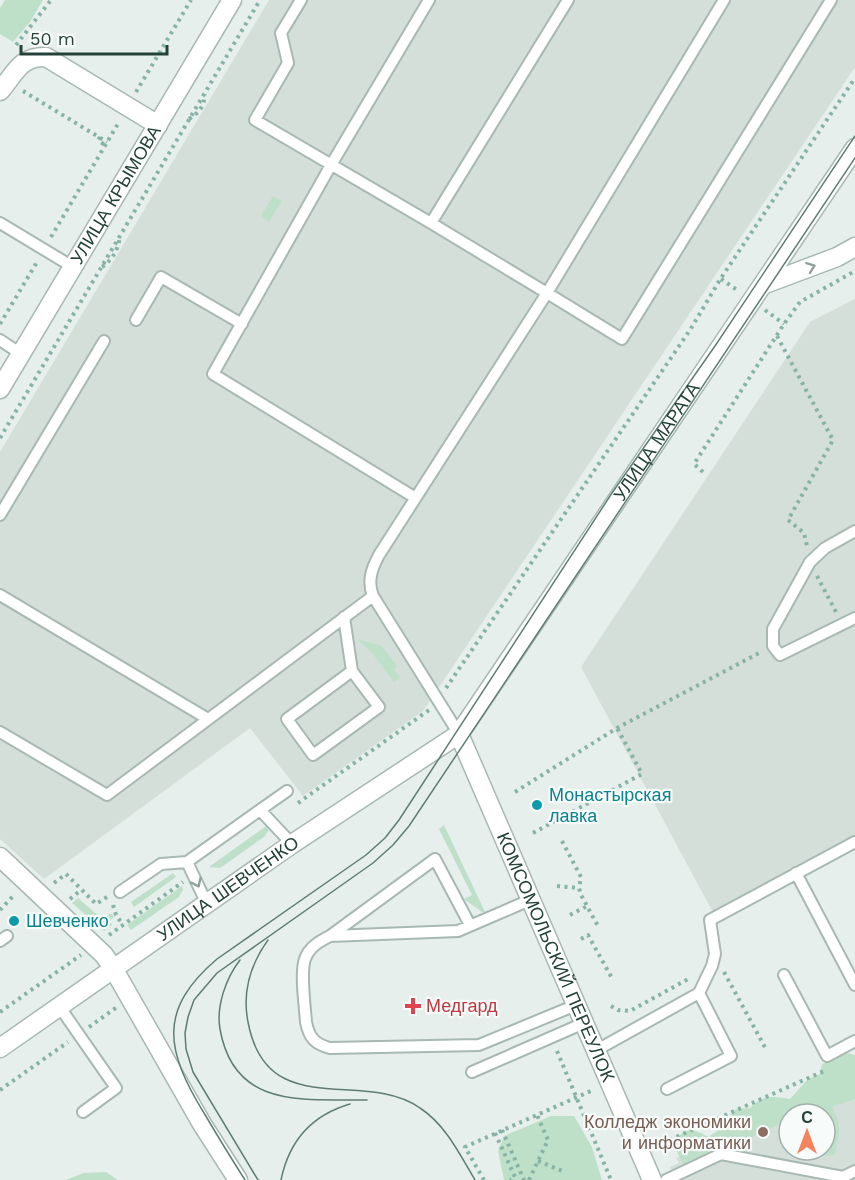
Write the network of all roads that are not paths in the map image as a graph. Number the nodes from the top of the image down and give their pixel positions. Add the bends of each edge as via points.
1 (232, 0) edge
2 (301, 0) edge
3 (429, 0) edge
4 (568, 0) edge
5 (724, 0) edge
6 (831, 0) edge
7 (4, 87) edge
8 (158, 125) junction
9 (855, 148) edge
10 (332, 165) junction
11 (431, 223) junction
12 (0, 224) edge
13 (855, 247) edge
14 (73, 267) junction
15 (765, 284) junction
16 (547, 293) junction
17 (136, 320) dead end
18 (242, 324) junction
19 (0, 340) edge
20 (104, 341) dead end
21 (21, 354) junction
22 (0, 389) edge
23 (414, 498) junction
24 (0, 515) edge
25 (855, 531) edge
26 (0, 595) edge
27 (373, 596) junction
28 (345, 617) junction
29 (855, 618) edge
30 (352, 671) junction
31 (208, 719) junction
32 (0, 732) edge
33 (459, 734) junction
34 (287, 791) dead end
35 (260, 810) junction
36 (855, 842) edge
37 (292, 844) junction
38 (0, 857) edge
39 (187, 862) junction
40 (796, 873) junction
41 (115, 893) road end
42 (531, 900) junction
43 (207, 904) junction
44 (470, 926) junction
45 (330, 936) junction
46 (113, 968) junction
47 (784, 975) dead end
48 (855, 985) edge
49 (699, 993) junction
50 (576, 1005) junction
51 (59, 1006) junction
52 (584, 1023) junction
53 (855, 1041) edge
54 (0, 1048) edge
55 (596, 1051) junction
56 (472, 1072) dead end
57 (667, 1089) dead end
58 (82, 1112) dead end
59 (855, 1171) edge
60 (238, 1180) edge
61 (651, 1180) edge
62 (666, 1180) edge

1 - 8 street, УЛИЦА КРЫМОВА
2 - 10 lane via 281,33 288,63 255,120
3 - 10 lane
4 - 11 lane
5 - 16 lane
6 - 16 lane via 622,339
7 - 8 street via 22,63 46,57
8 - 14 street, УЛИЦА КРЫМОВА
9 - 15 street, УЛИЦА МАРАТА
10 - 11 lane
10 - 18 lane
11 - 16 lane
12 - 14 lane
15 -> 13 street
14 - 21 street, УЛИЦА КРЫМОВА
15 - 33 street, УЛИЦА МАРАТА
16 - 23 lane
17 - 18 lane via 161,277
18 - 23 lane via 213,374
19 - 21 lane
20 - 24 lane
21 - 22 street, УЛИЦА КРЫМОВА
23 - 27 lane via 374,565 370,582
25 - 29 lane via 825,548 810,562 772,629 773,646 780,655
26 - 31 lane
27 - 28 lane
27 - 33 lane
28 - 30 lane
28 - 31 lane
30 - 30 lane via 379,707 313,755 287,719
31 - 32 lane via 107,795
33 - 37 street, УЛИЦА ШЕВЧЕНКО
33 - 42 street, КОМСОМОЛЬСКИЙ ПЕРЕУЛОК
34 - 35 lane
35 - 37 lane
35 - 39 lane
36 - 40 lane
37 - 43 street, УЛИЦА ШЕВЧЕНКО
38 - 46 street
39 - 41 lane via 161,864
39 -> 43 lane
40 - 48 lane
40 - 49 lane via 710,920 715,954
42 - 44 lane
42 - 50 street, КОМСОМОЛЬСКИЙ ПЕРЕУЛОК
43 - 46 street, УЛИЦА ШЕВЧЕНКО
44 - 45 lane via 458,931
44 - 45 lane via 435,859
45 - 50 lane via 311,949 305,959 306,1022 312,1039 319,1045 479,1045
46 - 51 street, УЛИЦА ШЕВЧЕНКО
46 - 60 street
47 - 53 lane via 827,1056
49 - 55 lane
49 - 57 lane via 731,1056
50 - 52 street, КОМСОМОЛЬСКИЙ ПЕРЕУЛОК
51 - 54 street, УЛИЦА ШЕВЧЕНКО
51 - 58 lane via 116,1088
52 - 55 street, КОМСОМОЛЬСКИЙ ПЕРЕУЛОК
52 - 56 lane
55 - 61 street, КОМСОМОЛЬСКИЙ ПЕРЕУЛОК
59 - 62 lane via 843,1177 721,1154

